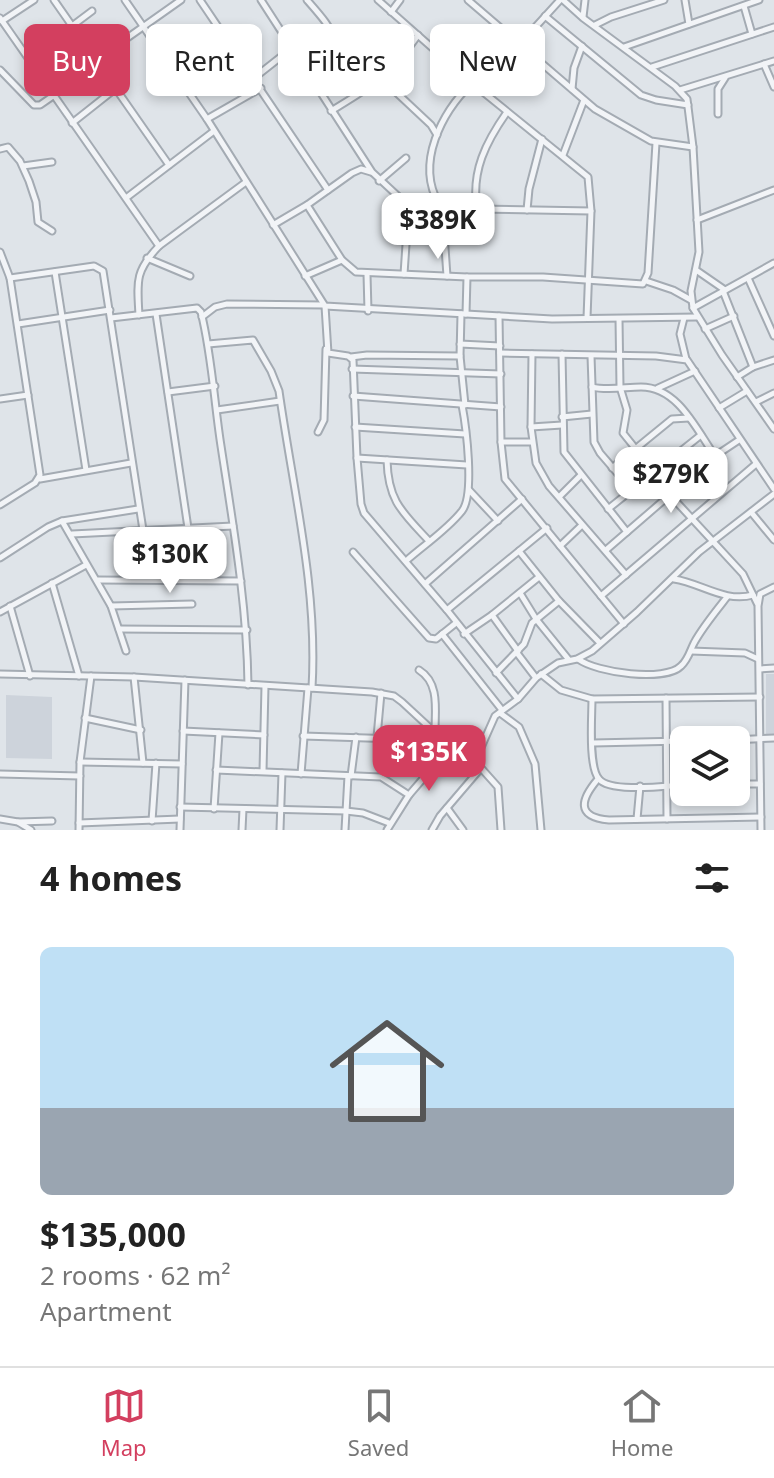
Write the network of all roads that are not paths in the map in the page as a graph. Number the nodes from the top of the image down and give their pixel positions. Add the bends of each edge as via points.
1 (34, 0) edge
2 (54, 0) edge
3 (125, 0) edge
4 (181, 0) edge
5 (200, 0) edge
6 (261, 0) edge
7 (307, 0) edge
8 (378, 0) edge
9 (400, 0) edge
10 (468, 0) edge
11 (562, 0) edge
12 (585, 0) edge
13 (664, 0) edge
14 (685, 0) edge
15 (759, 0) edge
16 (744, 6) junction
17 (92, 11) dead end
18 (391, 12) junction
19 (545, 16) junction
20 (583, 18) junction
21 (1, 19) edge
22 (71, 24) edge
23 (75, 24) edge
24 (217, 24) edge
25 (326, 24) edge
26 (496, 24) edge
27 (538, 24) edge
28 (689, 24) junction
29 (142, 25) junction
30 (595, 25) junction
31 (278, 26) edge
32 (774, 27) edge
33 (130, 34) edge
34 (752, 34) junction
35 (418, 35) junction
36 (414, 41) edge
37 (430, 46) edge
38 (582, 46) junction
39 (624, 47) junction
40 (24, 53) edge
41 (278, 59) edge
42 (774, 61) edge
43 (764, 64) junction
44 (545, 66) edge
45 (651, 67) junction
46 (0, 70) edge
47 (262, 72) edge
48 (733, 74) junction
49 (702, 83) junction
50 (774, 87) edge
51 (262, 90) edge
52 (572, 90) junction
53 (680, 90) junction
54 (717, 93) junction
55 (24, 95) edge
56 (25, 96) edge
57 (53, 96) joint
58 (106, 96) edge
59 (120, 96) edge
60 (247, 96) edge
61 (323, 96) edge
62 (356, 96) edge
63 (399, 96) edge
64 (461, 96) edge
65 (488, 96) edge
66 (584, 100) junction
67 (688, 105) junction
68 (331, 111) junction
69 (507, 112) junction
70 (718, 114) dead end
71 (207, 119) junction
72 (72, 123) junction
73 (214, 131) junction
74 (437, 136) junction
75 (542, 139) junction
76 (656, 143) junction
77 (693, 147) junction
78 (0, 149) edge
79 (563, 155) junction
80 (406, 158) dead end
81 (52, 162) dead end
82 (169, 165) junction
83 (23, 166) junction
84 (372, 172) junction
85 (379, 181) junction
86 (246, 182) junction
87 (328, 190) junction
88 (774, 190) edge
89 (126, 198) junction
90 (400, 198) junction
91 (307, 205) junction
92 (441, 205) junction
93 (477, 209) junction
94 (527, 210) junction
95 (591, 211) junction
96 (696, 220) junction
97 (273, 225) junction
98 (52, 231) dead end
99 (159, 246) junction
100 (0, 252) edge
101 (147, 258) junction
102 (342, 260) junction
103 (774, 263) edge
104 (696, 270) junction
105 (55, 272) junction
106 (367, 274) junction
107 (404, 274) junction
108 (190, 276) dead end
109 (305, 276) junction
110 (447, 276) junction
111 (467, 277) junction
112 (10, 278) junction
113 (748, 278) junction
114 (589, 279) junction
115 (646, 281) junction
116 (724, 290) junction
117 (691, 300) junction
118 (325, 306) junction
119 (693, 308) junction
120 (368, 311) junction
121 (110, 314) junction
122 (156, 314) junction
123 (464, 314) junction
124 (139, 315) junction
125 (62, 316) junction
126 (499, 316) junction
127 (734, 316) junction
128 (202, 317) junction
129 (697, 317) junction
130 (587, 318) junction
131 (684, 318) junction
132 (619, 319) junction
133 (18, 324) junction
134 (705, 329) junction
135 (774, 336) edge
136 (207, 344) junction
137 (460, 344) junction
138 (326, 348) junction
139 (500, 349) junction
140 (532, 354) junction
141 (562, 354) junction
142 (460, 356) junction
143 (591, 356) junction
144 (618, 356) junction
145 (351, 357) junction
146 (687, 360) junction
147 (774, 360) edge
148 (753, 367) junction
149 (352, 369) junction
150 (695, 371) junction
151 (462, 374) junction
152 (501, 374) junction
153 (737, 377) junction
154 (215, 386) junction
155 (592, 387) junction
156 (620, 387) junction
157 (657, 388) junction
158 (747, 391) junction
159 (168, 392) junction
160 (774, 393) edge
161 (28, 395) junction
162 (353, 396) junction
163 (0, 399) edge
164 (280, 401) junction
165 (756, 402) junction
166 (464, 405) junction
167 (501, 407) junction
168 (719, 408) junction
169 (217, 410) junction
170 (592, 414) junction
171 (562, 417) junction
172 (690, 418) junction
173 (562, 425) junction
174 (355, 427) junction
175 (531, 427) junction
176 (774, 427) edge
177 (318, 432) dead end
178 (465, 434) junction
179 (701, 435) junction
180 (739, 440) junction
181 (501, 442) junction
182 (533, 442) junction
183 (635, 448) junction
184 (715, 456) junction
185 (357, 458) junction
186 (387, 460) junction
187 (131, 463) junction
188 (756, 464) junction
189 (468, 465) junction
190 (612, 468) junction
191 (86, 470) junction
192 (581, 475) junction
193 (40, 479) junction
194 (468, 489) junction
195 (631, 489) junction
196 (774, 492) edge
197 (671, 496) junction
198 (559, 497) junction
199 (477, 498) junction
200 (522, 499) junction
201 (0, 503) edge
202 (464, 508) junction
203 (138, 509) junction
204 (608, 509) junction
205 (751, 512) junction
206 (692, 519) junction
207 (62, 521) junction
208 (498, 521) junction
209 (582, 525) junction
210 (233, 526) junction
211 (188, 528) junction
212 (547, 528) junction
213 (143, 530) junction
214 (627, 532) junction
215 (72, 534) junction
216 (713, 540) junction
217 (774, 540) edge
218 (429, 541) junction
219 (560, 546) junction
220 (606, 550) junction
221 (519, 551) junction
222 (353, 552) dead end
223 (0, 558) edge
224 (406, 561) junction
225 (86, 565) junction
226 (626, 575) junction
227 (539, 576) junction
228 (673, 579) junction
229 (98, 580) junction
230 (241, 581) junction
231 (52, 583) junction
232 (425, 584) junction
233 (774, 587) edge
234 (520, 593) junction
235 (753, 595) junction
236 (601, 596) junction
237 (727, 597) junction
238 (559, 601) junction
239 (192, 604) dead end
240 (10, 606) junction
241 (111, 606) junction
242 (758, 606) junction
243 (447, 610) junction
244 (0, 612) edge
245 (492, 615) junction
246 (536, 619) junction
247 (456, 623) junction
248 (624, 624) junction
249 (119, 629) junction
250 (247, 630) junction
251 (442, 634) junction
252 (464, 634) junction
253 (600, 643) junction
254 (126, 651) dead end
255 (691, 651) junction
256 (517, 652) junction
257 (577, 659) junction
258 (758, 659) junction
259 (569, 660) junction
260 (774, 668) edge
261 (760, 669) junction
262 (419, 670) dead end
263 (496, 673) junction
264 (0, 674) edge
265 (30, 676) junction
266 (79, 676) junction
267 (91, 676) junction
268 (538, 676) junction
269 (134, 677) junction
270 (185, 680) junction
271 (248, 685) junction
272 (265, 686) junction
273 (310, 688) junction
274 (381, 693) junction
275 (760, 697) junction
276 (666, 698) junction
277 (518, 699) junction
278 (592, 699) junction
279 (499, 713) junction
280 (85, 718) junction
281 (141, 730) junction
282 (183, 731) junction
283 (435, 732) junction
284 (219, 733) junction
285 (264, 735) junction
286 (303, 736) junction
287 (356, 737) junction
288 (377, 737) junction
289 (761, 738) junction
290 (774, 738) edge
291 (750, 739) edge
292 (666, 742) junction
293 (670, 742) edge
294 (593, 743) junction
295 (451, 746) junction
296 (475, 761) junction
297 (80, 762) junction
298 (143, 763) junction
299 (156, 763) junction
300 (182, 764) junction
301 (434, 764) junction
302 (481, 768) junction
303 (216, 770) junction
304 (263, 771) junction
305 (282, 773) junction
306 (0, 774) edge
307 (301, 774) junction
308 (80, 776) junction
309 (350, 776) junction
310 (598, 779) junction
311 (750, 784) edge
312 (760, 784) junction
313 (640, 786) junction
314 (667, 786) junction
315 (670, 786) edge
316 (409, 795) junction
317 (180, 807) junction
318 (447, 808) junction
319 (214, 809) junction
320 (243, 809) junction
321 (280, 810) junction
322 (346, 811) junction
323 (761, 817) junction
324 (0, 819) edge
325 (180, 819) junction
326 (637, 819) junction
327 (667, 819) junction
328 (52, 821) dead end
329 (142, 821) junction
330 (152, 821) junction
331 (18, 822) junction
332 (79, 826) edge
333 (388, 826) edge
334 (31, 830) edge
335 (141, 830) edge
336 (180, 830) edge
337 (242, 830) edge
338 (280, 830) edge
339 (345, 830) edge
340 (432, 830) edge
341 (463, 830) edge
342 (501, 830) edge
343 (541, 830) edge
344 (761, 830) edge

1 - 21 street
2 - 22 street
3 - 29 street
4 - 29 street
5 - 24 street
6 - 31 street
7 - 25 street
8 - 18 street
9 - 18 street
10 - 26 street
11 - 19 street
11 - 20 street
12 - 20 street
13 - 30 street
14 - 28 street
15 - 16 street
16 - 28 street
16 - 34 street
17 - 23 street
18 - 35 street
19 - 27 street
19 - 38 street
20 - 30 street
21 - 40 street
28 - 39 street
29 - 33 street
29 - 71 street
30 - 39 street
32 - 34 street
34 - 45 street
35 - 36 street
35 - 37 street
38 - 52 street
38 - 67 street via 647,98
39 - 45 street
41 - 47 street
42 - 43 street
43 - 48 street
43 - 50 street
44 - 52 street
45 - 53 street
46 - 55 street
48 - 49 street
48 - 54 street via 721,81
49 - 53 street
49 - 54 street
51 - 87 street
52 - 66 street
53 - 67 street
54 - 70 street
56 - 57 street via 40,105
57 - 72 street
58 - 72 street
59 - 82 street
60 - 71 street
61 - 68 street
62 - 68 street
63 - 74 street
64 - 74 street via 444,115
65 - 69 street
66 - 76 street
66 - 79 street
67 - 77 street
68 - 84 street
69 - 75 street
69 - 93 street via 483,149
71 - 73 street
72 - 89 street
73 - 82 street
73 - 86 street
74 - 92 street via 429,179
75 - 79 street
75 - 94 street
76 - 77 street
76 - 115 street
77 - 96 street
78 - 83 street via 11,149
79 - 95 street via 588,177
80 - 85 street
81 - 83 street
82 - 89 street
83 - 98 street via 36,218
84 - 85 street
84 - 87 street via 357,170
85 - 90 street
86 - 97 street
86 - 99 street
87 - 91 street
88 - 96 street
89 - 99 street
90 - 92 street
90 - 107 street via 407,230
91 - 97 street
91 - 102 street
92 - 93 street
92 - 110 street
93 - 94 street
94 - 95 street
95 - 114 street
96 - 104 street
97 - 109 street
99 - 101 street
100 - 112 street
101 - 108 street
101 - 124 street via 138,275
102 - 106 street via 350,270
102 - 109 street
103 - 113 street
104 - 116 street
104 - 117 street
105 - 112 street
105 - 121 street via 100,268
105 - 125 street
106 - 107 street
106 - 120 street
107 - 110 street
109 - 118 street
110 - 111 street
111 - 114 street
111 - 123 street
112 - 133 street
113 - 116 street
113 - 135 street
114 - 115 street
114 - 130 street
115 - 117 street
116 - 119 street
116 - 127 street
117 - 119 street
118 - 120 street
118 - 128 street via 227,304
118 - 138 street
119 - 129 street
120 - 123 street
121 - 124 street
121 - 125 street
121 - 187 street
122 - 124 street
122 - 128 street via 197,308
122 - 159 street
123 - 126 street
123 - 137 street
125 - 133 street
125 - 191 street
126 - 130 street
126 - 139 street
127 - 134 street
127 - 148 street
128 - 136 street
129 - 131 street
129 - 134 street
130 - 132 street
131 - 132 street
131 - 146 street via 680,334
132 - 144 street
133 - 161 street
134 - 153 street
136 - 154 street
136 - 164 street via 253,340
137 - 139 street
137 - 142 street
138 - 145 street via 331,355
138 - 177 street via 324,420
139 - 140 street
139 - 152 street
140 - 141 street
140 - 175 street
141 - 143 street
141 - 171 street
142 - 145 street
142 - 151 street
143 - 144 street
143 - 155 street
144 - 146 street
144 - 156 street
145 - 149 street
146 - 150 street
147 - 148 street
148 - 153 street
149 - 151 street
149 - 162 street
150 - 157 street
150 - 168 street
151 - 152 street
151 - 166 street
152 - 167 street
153 - 158 street
154 - 159 street
154 - 169 street
155 - 156 street
155 - 170 street
156 - 157 street
156 - 183 street via 627,410 623,433
157 - 172 street
158 - 165 street
158 - 168 street
159 - 211 street
160 - 165 street
161 - 163 street
161 - 193 street
162 - 166 street
162 - 174 street
164 - 169 street
164 - 273 street via 312,605
165 - 176 street
166 - 167 street
166 - 178 street
167 - 181 street
168 - 180 street
169 - 210 street
170 - 171 street
170 - 190 street via 595,447
171 - 173 street
172 - 179 street
172 - 183 street via 672,419
173 - 175 street
173 - 192 street via 564,452
174 - 178 street
174 - 185 street
175 - 182 street
178 - 189 street
179 - 184 street
179 - 195 street
180 - 184 street
180 - 188 street
181 - 182 street
181 - 200 street via 505,479
182 - 198 street via 539,471
183 - 190 street
184 - 197 street
185 - 186 street
185 - 224 street via 364,513
186 - 189 street
186 - 218 street via 390,491
187 - 191 street
187 - 203 street
188 - 196 street
188 - 206 street
189 - 194 street
190 - 195 street
191 - 193 street
192 - 198 street
192 - 204 street
193 - 201 street
194 - 199 street
194 - 202 street
195 - 204 street
196 - 205 street
197 - 206 street
197 - 214 street
198 - 209 street
199 - 202 street
199 - 208 street
200 - 208 street
200 - 212 street
202 - 218 street
203 - 207 street
203 - 213 street
204 - 214 street
205 - 216 street
205 - 217 street
206 - 216 street
206 - 226 street
207 - 215 street
207 - 223 street
208 - 232 street
209 - 219 street
209 - 220 street
210 - 211 street
210 - 230 street
211 - 213 street
212 - 219 street
212 - 221 street
213 - 215 street
214 - 220 street
215 - 225 street
216 - 228 street
216 - 235 street via 743,574
218 - 224 street
219 - 236 street
220 - 226 street
221 - 227 street
221 - 243 street
222 - 251 street via 429,638
224 - 232 street
225 - 229 street
225 - 231 street
226 - 236 street
227 - 234 street
227 - 238 street
228 - 237 street
228 - 248 street
229 - 230 street
229 - 241 street
230 - 250 street
231 - 240 street
231 - 266 street
232 - 243 street
233 - 242 street via 760,594
234 - 245 street
234 - 246 street
235 - 237 street
235 - 242 street
236 - 248 street
237 - 255 street
238 - 246 street
238 - 253 street
239 - 241 street
240 - 244 street
240 - 265 street
241 - 249 street
242 - 258 street
243 - 247 street
245 - 252 street
245 - 256 street
246 - 256 street
246 - 259 street
247 - 251 street
247 - 252 street
248 - 253 street
249 - 250 street
249 - 254 street
250 - 271 street
251 - 279 street
252 - 263 street
253 - 257 street
255 - 257 street via 680,668 668,672 619,673
255 - 258 street via 745,653
256 - 263 street
256 - 268 street
257 - 259 street
258 - 261 street
259 - 268 street
260 - 261 street
261 - 275 street
262 - 283 street via 433,689
263 - 277 street
264 - 265 street
265 - 266 street
266 - 267 street
267 - 269 street
267 - 280 street
268 - 277 street
268 - 278 street
269 - 270 street
269 - 281 street
270 - 271 street
270 - 282 street
271 - 272 street
272 - 273 street
272 - 285 street
273 - 274 street
273 - 286 street
274 - 283 street via 402,702
274 - 288 street
275 - 276 street
275 - 289 street
276 - 278 street
276 - 292 street
277 - 279 street
278 - 294 street
279 - 296 street
279 - 343 street via 519,727 535,764
280 - 281 street
280 - 297 street
281 - 298 street
282 - 284 street
282 - 300 street
283 - 295 street
284 - 285 street
284 - 303 street
285 - 304 street
286 - 287 street
286 - 307 street
287 - 288 street
287 - 309 street
288 - 301 street via 407,743
289 - 290 street
289 - 291 street
289 - 312 street
292 - 293 street
292 - 294 street
292 - 314 street
294 - 310 street
295 - 296 street
295 - 301 street
296 - 302 street
297 - 298 street
297 - 308 street
298 - 299 street
299 - 300 street
299 - 330 street
300 - 317 street
301 - 316 street
302 - 318 street
302 - 342 street via 498,787
303 - 304 street
303 - 319 street
304 - 305 street
305 - 307 street
305 - 321 street
306 - 308 street
307 - 309 street
308 - 332 street
309 - 316 street via 381,777
309 - 322 street
310 - 313 street via 619,787
310 - 326 street via 586,795 588,814 600,820
311 - 312 street
312 - 323 street
313 - 314 street
313 - 326 street
314 - 315 street
314 - 327 street
316 - 333 street
317 - 319 street
317 - 325 street
318 - 340 street
318 - 341 street
319 - 320 street
320 - 321 street
320 - 337 street
321 - 322 street
321 - 338 street
322 - 333 street
322 - 339 street
323 - 327 street
323 - 344 street
324 - 331 street
325 - 330 street
325 - 336 street
326 - 327 street
328 - 331 street
329 - 330 street
329 - 332 street
329 - 335 street
331 - 334 street

